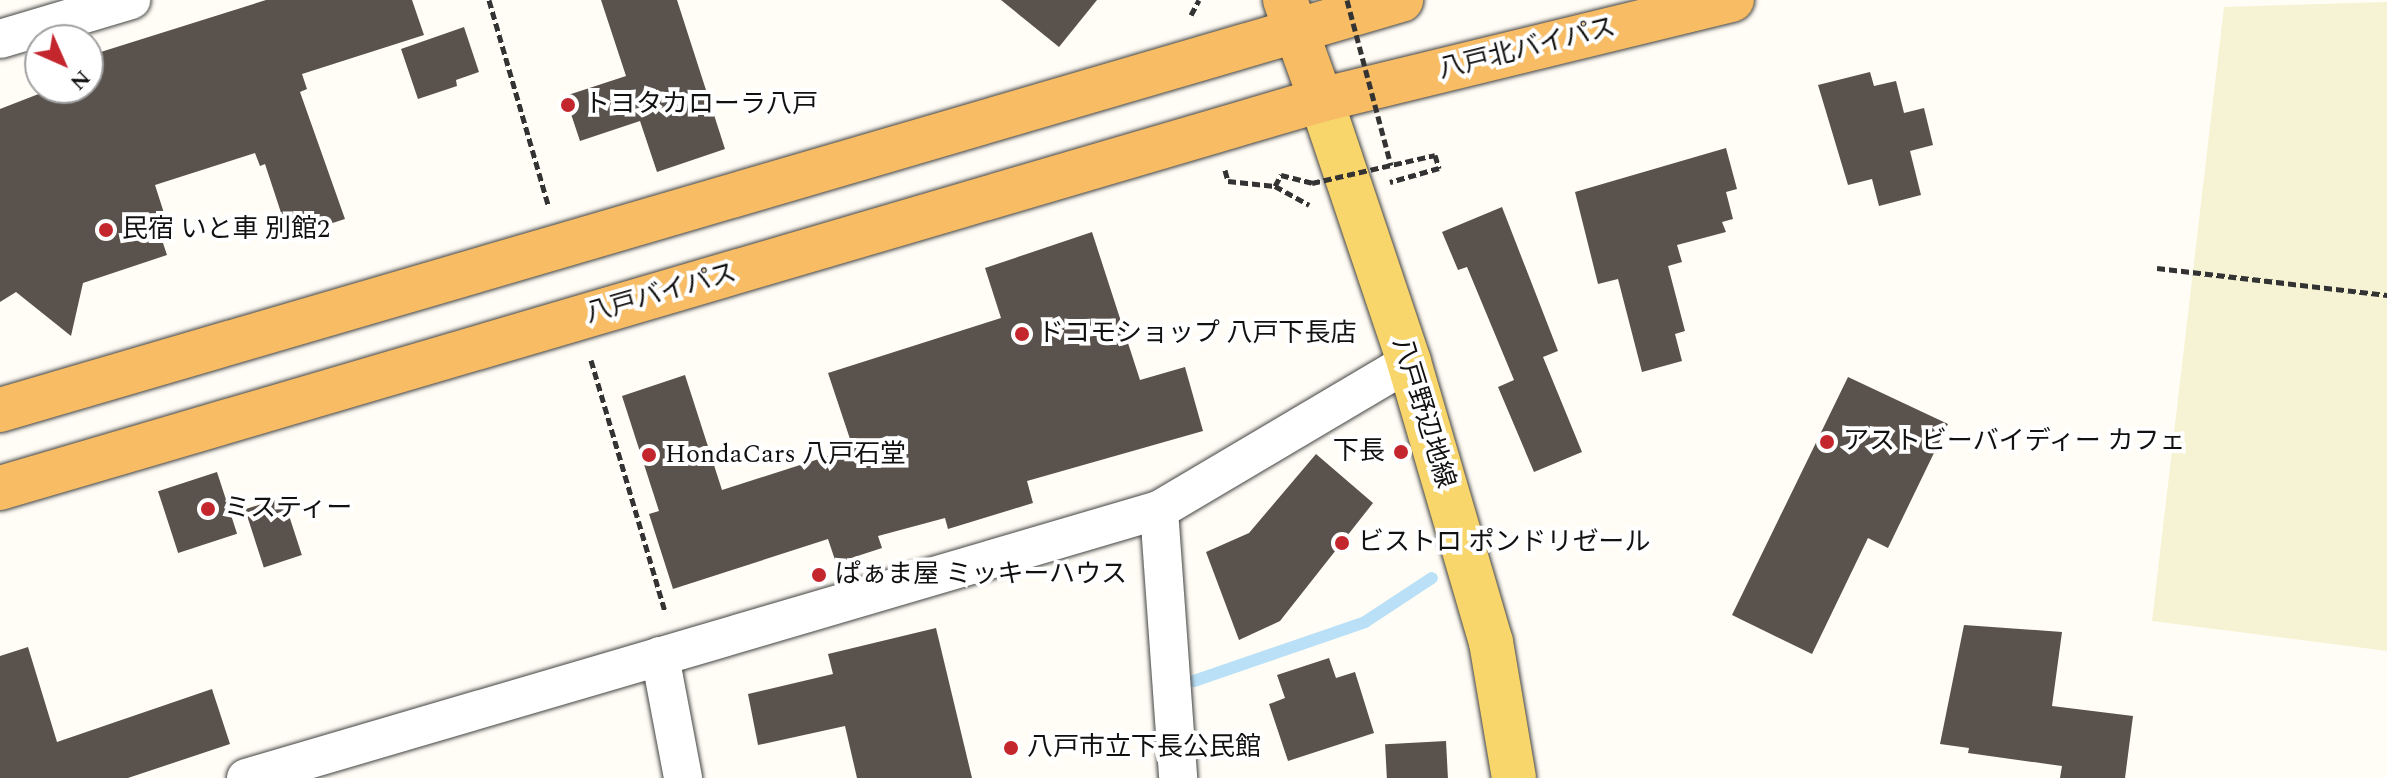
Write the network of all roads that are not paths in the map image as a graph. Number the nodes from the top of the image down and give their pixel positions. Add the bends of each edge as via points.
1 (131, 0) edge
2 (1401, 0) edge
3 (1732, 0) edge
4 (1291, 15) edge
5 (0, 39) edge
6 (1321, 100) junction
7 (1409, 362) junction
8 (0, 410) edge
9 (0, 488) edge
10 (1159, 510) junction
11 (660, 656) junction
12 (246, 778) edge
13 (683, 778) edge
14 (1178, 778) edge
15 (1514, 778) edge

1 - 5 street
2 - 4 highway
3 - 6 highway, 八戸北バイパス
4 - 6 highway
4 - 8 highway
6 - 7 main road, 八戸野辺地線
6 - 9 highway, 八戸バイパス
7 - 10 street
7 - 15 main road, 八戸野辺地線 via 1491,642
10 - 11 street
10 - 14 street
11 - 12 street
11 - 13 street

